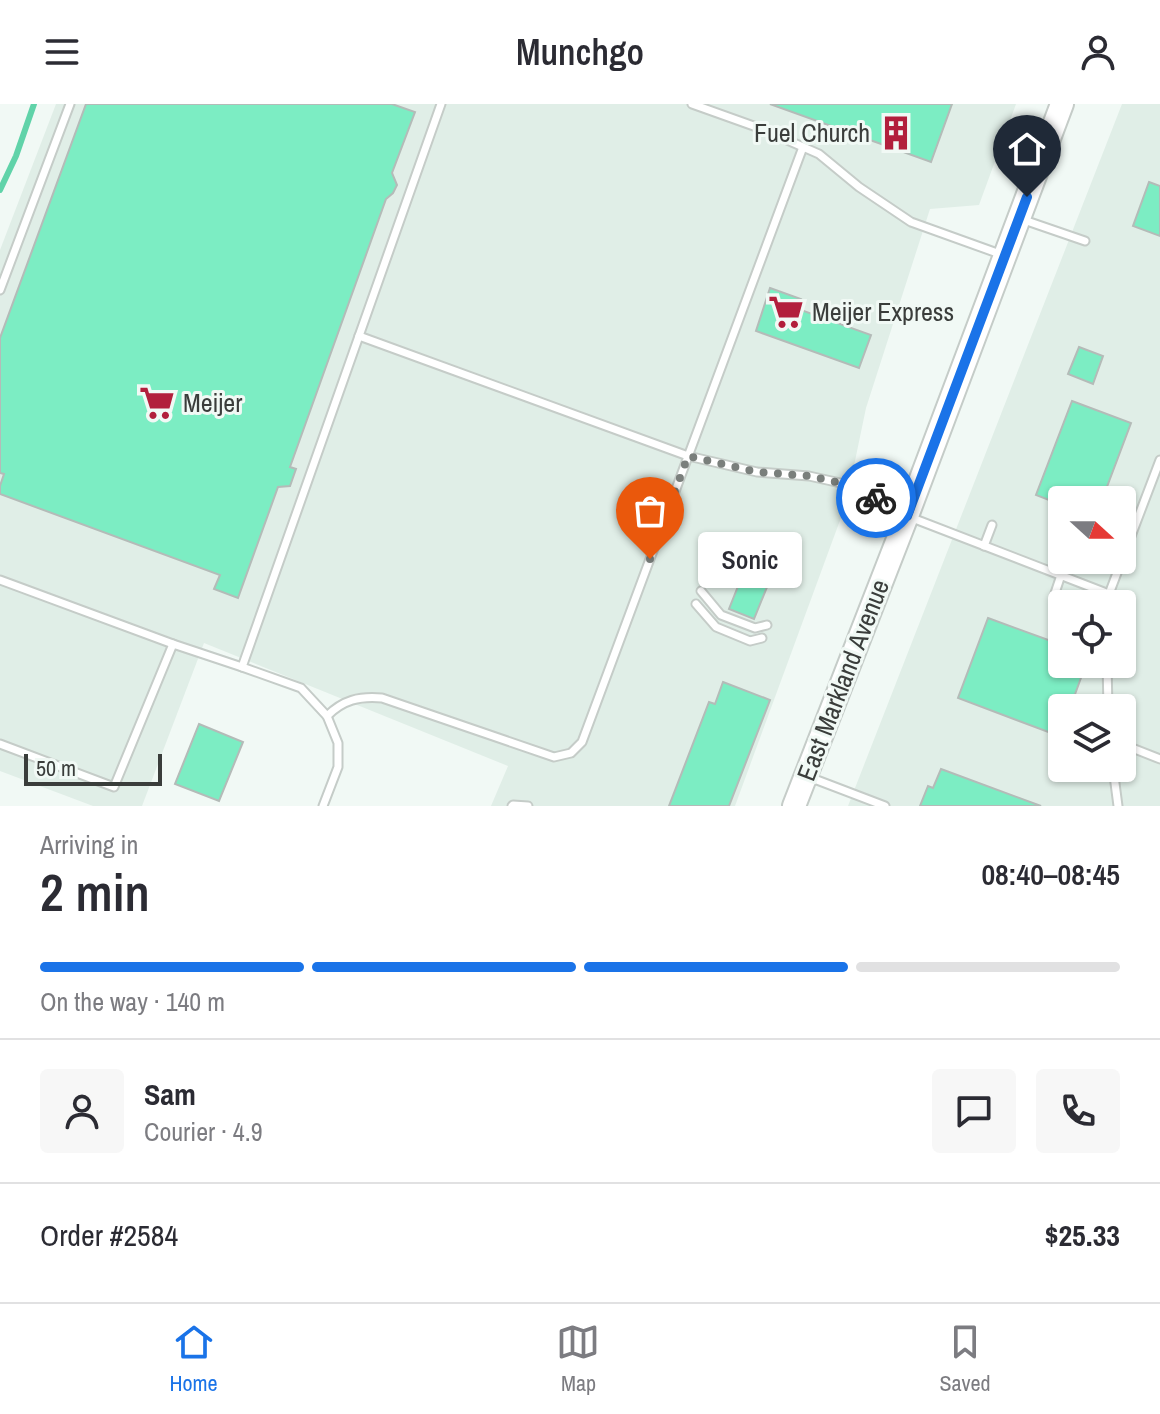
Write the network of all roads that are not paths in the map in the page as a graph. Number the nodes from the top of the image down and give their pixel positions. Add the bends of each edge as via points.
1 (70, 104) edge
2 (441, 104) edge
3 (692, 104) edge
4 (1062, 104) edge
5 (803, 147) junction
6 (1019, 218) junction
7 (1085, 241) dead end
8 (1005, 256) junction
9 (0, 290) edge
10 (359, 336) junction
11 (688, 456) junction
12 (1160, 460) edge
13 (907, 516) junction
14 (992, 525) dead end
15 (984, 546) junction
16 (1061, 575) junction
17 (0, 580) edge
18 (1056, 590) edge
19 (1099, 590) edge
20 (1111, 590) edge
21 (701, 591) dead end
22 (696, 604) dead end
23 (767, 625) dead end
24 (762, 638) dead end
25 (173, 644) junction
26 (242, 667) junction
27 (327, 716) junction
28 (0, 744) edge
29 (1136, 750) edge
30 (1160, 759) edge
31 (805, 776) junction
32 (1115, 782) edge
33 (323, 806) edge
34 (512, 806) edge
35 (528, 806) edge
36 (794, 806) edge
37 (885, 806) edge
38 (1118, 806) edge

1 - 9 lane
2 - 10 lane
3 - 5 lane
4 - 6 main road, East Markland Avenue
5 - 8 lane via 911,222
5 - 11 lane
6 - 7 lane
6 - 8 main road, East Markland Avenue
8 - 13 main road, East Markland Avenue
10 - 11 lane
10 - 26 lane
11 - 13 lane via 854,486
11 - 27 lane via 582,742 571,753 554,757 382,698 339,703
12 - 20 lane
13 - 15 lane
13 - 31 main road, East Markland Avenue
14 - 15 lane
15 - 16 lane
16 - 18 lane
16 - 19 lane
17 - 25 lane
21 - 23 lane via 721,615 755,628
22 - 24 lane via 716,627 750,641
25 - 26 lane
25 - 28 lane via 114,787
26 - 27 lane via 301,688
27 - 33 lane via 338,743 338,767
29 - 30 lane
31 - 36 main road, East Markland Avenue
31 - 37 lane
32 - 38 lane
34 - 35 lane

